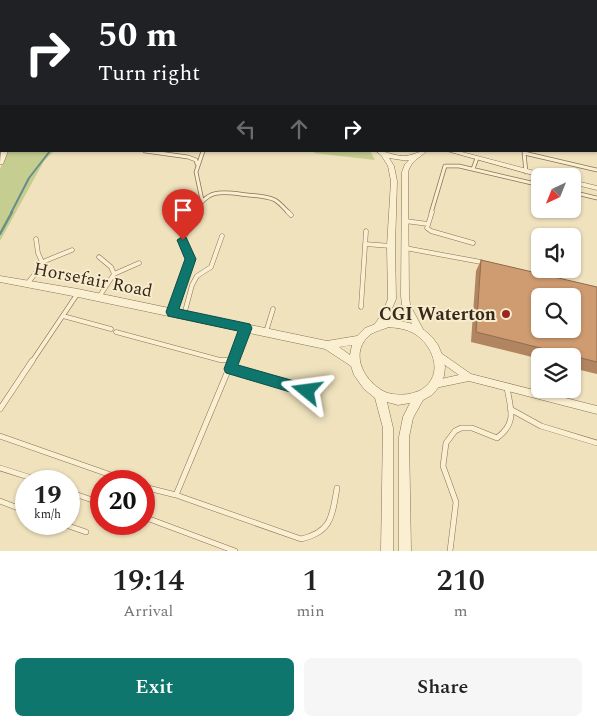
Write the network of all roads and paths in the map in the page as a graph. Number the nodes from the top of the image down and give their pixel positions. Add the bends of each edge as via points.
1 (149, 152) edge
2 (203, 152) edge
3 (422, 152) edge
4 (454, 152) edge
5 (524, 152) edge
6 (381, 153) edge
7 (415, 157) junction
8 (477, 158) junction
9 (197, 164) junction
10 (473, 169) junction
11 (597, 170) edge
12 (526, 172) junction
13 (531, 173) edge
14 (531, 183) edge
15 (581, 184) edge
16 (597, 188) edge
17 (581, 194) edge
18 (597, 198) edge
19 (202, 200) junction
20 (291, 215) dead end
21 (405, 221) junction
22 (428, 224) junction
23 (366, 232) dead end
24 (222, 236) dead end
25 (36, 239) dead end
26 (473, 243) dead end
27 (365, 244) junction
28 (390, 246) junction
29 (405, 248) junction
30 (72, 250) dead end
31 (99, 257) dead end
32 (42, 262) junction
33 (481, 262) edge
34 (139, 263) dead end
35 (114, 274) junction
36 (0, 279) edge
37 (27, 284) junction
38 (78, 293) junction
39 (99, 297) junction
40 (361, 307) dead end
41 (273, 309) dead end
42 (172, 312) junction
43 (184, 315) junction
44 (63, 316) junction
45 (378, 325) junction
46 (246, 328) junction
47 (111, 329) dead end
48 (116, 332) dead end
49 (266, 332) junction
50 (420, 332) junction
51 (358, 340) junction
52 (327, 345) junction
53 (438, 355) junction
54 (233, 360) junction
55 (354, 363) junction
56 (230, 369) junction
57 (469, 377) junction
58 (435, 384) junction
59 (507, 387) junction
60 (307, 391) dead end
61 (380, 395) junction
62 (419, 397) junction
63 (0, 409) edge
64 (510, 409) junction
65 (597, 410) edge
66 (0, 436) edge
67 (597, 443) edge
68 (0, 468) edge
69 (97, 470) edge
70 (15, 473) edge
71 (337, 488) dead end
72 (155, 490) edge
73 (176, 496) junction
74 (0, 501) edge
75 (15, 507) edge
76 (155, 522) edge
77 (80, 530) edge
78 (86, 532) dead end
79 (235, 551) edge
80 (388, 551) edge
81 (405, 551) edge
82 (450, 551) edge

1 - 9 lane via 188,157 196,160
2 - 9 lane
3 - 7 street
4 - 8 street
5 - 11 lane
5 - 12 lane
6 - 7 street via 400,158
6 - 28 street via 391,166 394,181
7 - 21 street via 405,172
8 - 10 lane
8 - 12 street
9 - 19 lane
10 - 14 lane
10 - 22 lane via 445,166
12 - 13 street
15 - 16 street
17 - 18 lane
19 - 20 lane via 221,192 268,197
19 - 42 lane via 183,240 190,259
21 - 22 lane
21 - 29 street
22 - 26 lane via 431,231
23 - 27 lane
24 - 43 lane via 211,267 197,276 192,285
25 - 32 lane
27 - 28 lane
27 - 40 lane
28 - 45 street via 392,299
29 - 33 lane
29 - 50 street via 406,305
30 - 32 lane
31 - 35 lane
32 - 37 lane
34 - 35 lane
35 - 39 lane
36 - 37 street, Horsefair Road
37 - 38 street, Horsefair Road
38 - 39 street, Horsefair Road
38 - 44 lane
39 - 42 street, Horsefair Road
41 - 49 lane
42 - 43 street, Horsefair Road
43 - 46 street, Horsefair Road
44 - 47 lane
44 - 63 lane
45 - 50 street via 399,324
45 - 51 street
46 - 49 street, Horsefair Road
46 - 54 lane
48 - 54 lane via 220,360
49 - 52 street, Horsefair Road
50 - 53 street via 428,338
51 - 52 street, Horsefair Road
51 - 55 street
52 - 55 street, Horsefair Road
53 - 57 street
53 - 58 street via 440,370
54 - 56 lane
55 - 61 street via 363,381
56 - 60 lane
56 - 73 lane
57 - 58 street
57 - 59 street
58 - 62 street
59 - 64 lane
59 - 65 street
61 - 62 street via 407,400
61 - 80 street via 388,428
62 - 81 street via 408,417 404,437
64 - 67 lane via 539,427
64 - 82 lane via 512,422 497,438 462,427 451,434 444,449 441,461 444,474 456,499
66 - 69 lane
68 - 70 lane
71 - 73 lane via 328,526 322,533 301,539
72 - 73 lane
74 - 75 lane
76 - 79 lane
77 - 78 lane

